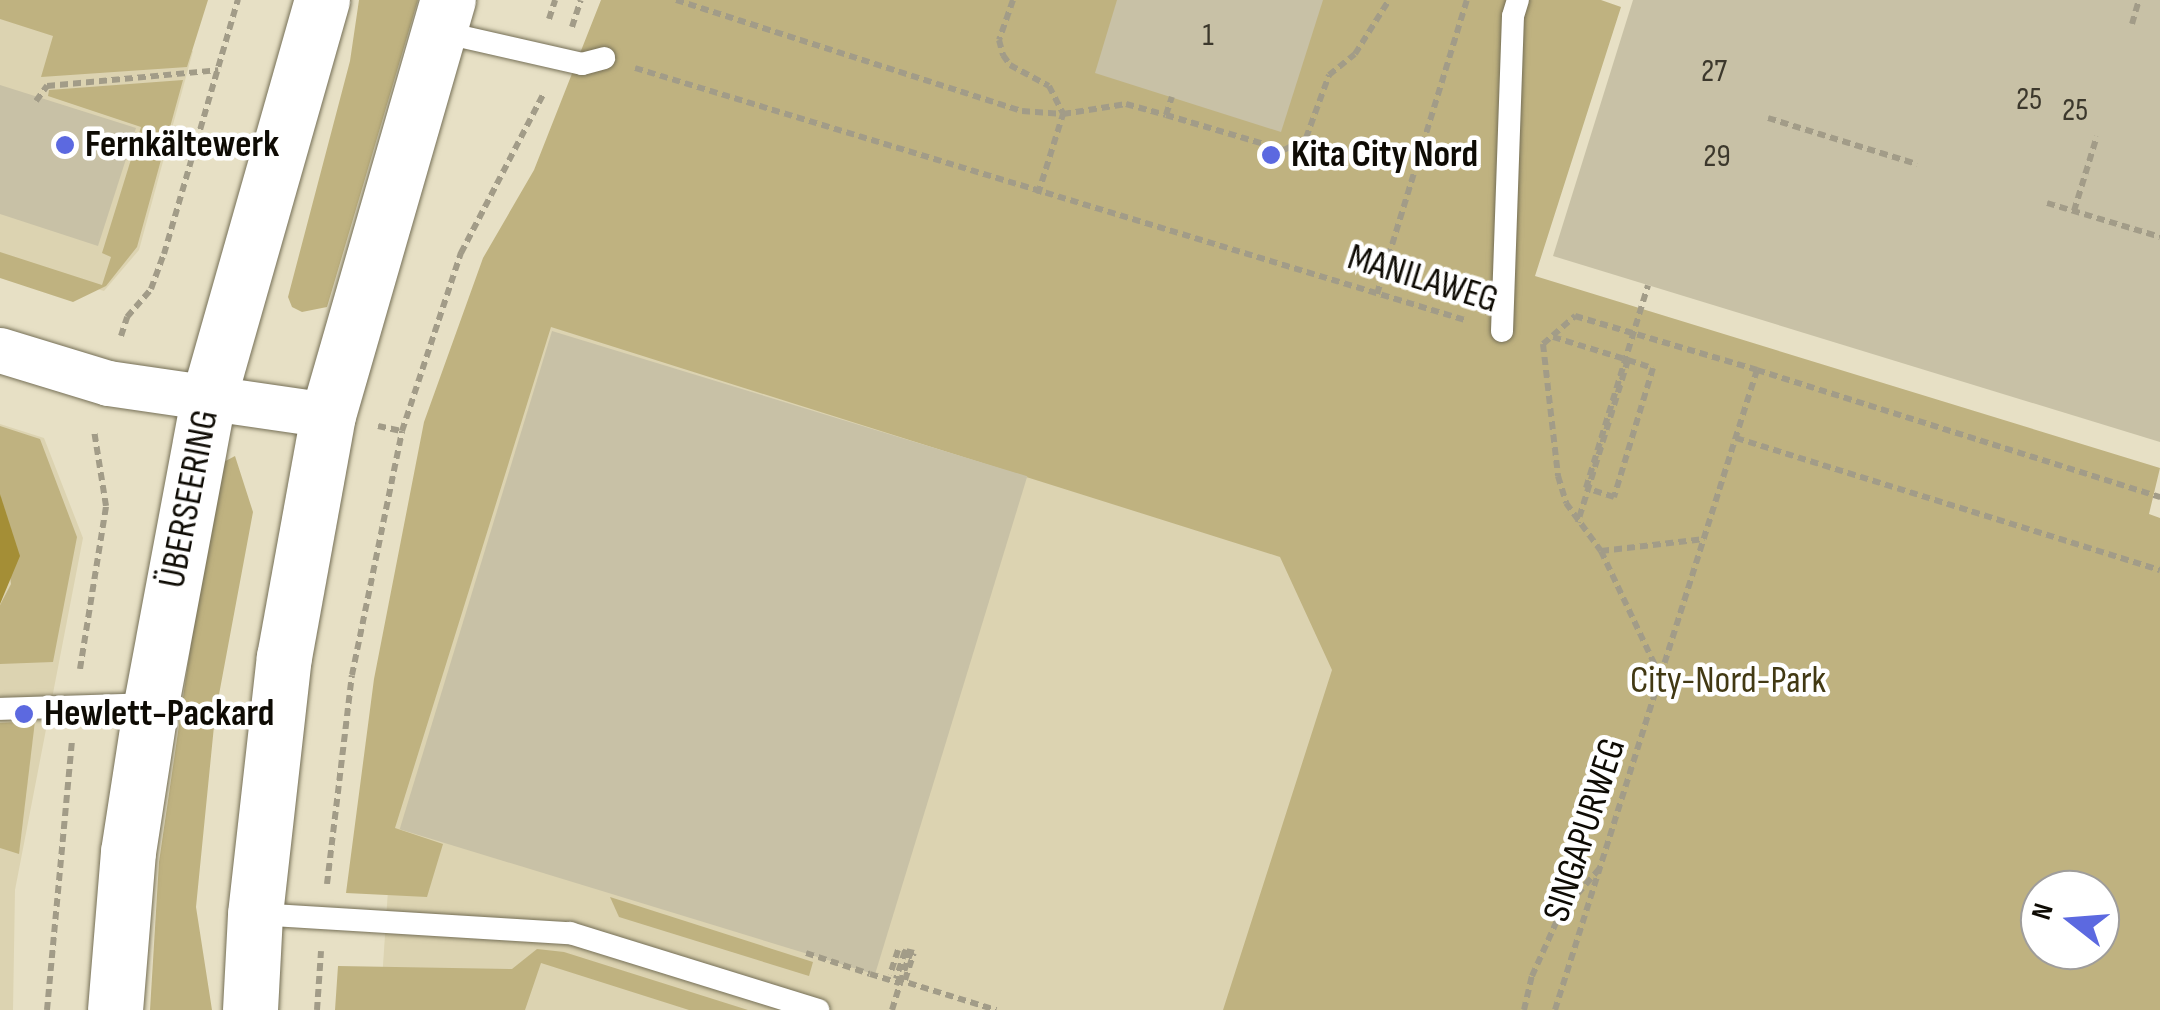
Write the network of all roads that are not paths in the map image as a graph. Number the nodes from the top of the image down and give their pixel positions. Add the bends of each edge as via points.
1 (322, 0) edge
2 (1518, 0) edge
3 (443, 15) edge
4 (604, 58) road end
5 (1502, 331) road end
6 (0, 350) edge
7 (208, 400) junction
8 (328, 415) junction
9 (150, 704) junction
10 (0, 709) edge
11 (254, 914) junction
12 (810, 1009) edge
13 (115, 1010) edge
14 (250, 1010) edge

1 - 7 street, ÜBERSEERING
2 - 5 lane
3 - 4 lane via 560,59 582,64
3 - 8 street
6 - 7 street via 108,383
7 - 8 street
7 - 9 street, ÜBERSEERING
8 - 11 street via 284,658
9 - 10 lane
9 - 13 street, ÜBERSEERING via 128,852
11 - 12 lane via 570,933
11 - 14 street

